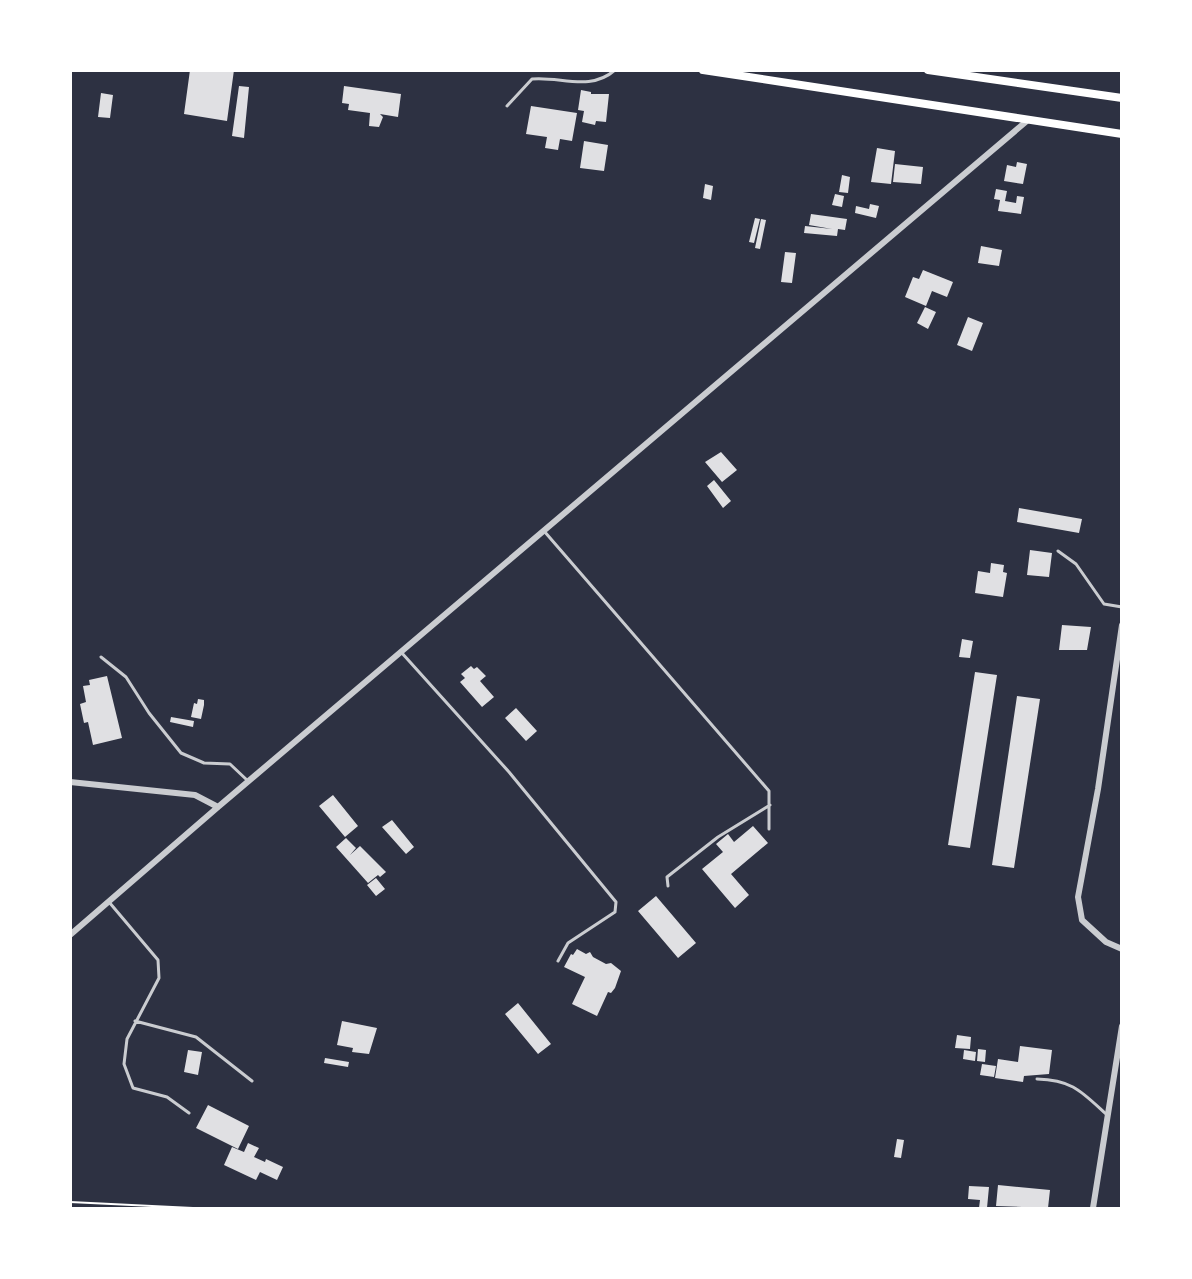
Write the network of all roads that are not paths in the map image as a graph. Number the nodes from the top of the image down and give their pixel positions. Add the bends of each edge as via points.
1 (615, 70) edge
2 (703, 70) edge
3 (928, 70) edge
4 (1122, 98) edge
5 (507, 106) dead end
6 (1028, 120) junction
7 (1122, 134) edge
8 (544, 531) junction
9 (1058, 550) dead end
10 (1122, 607) edge
11 (1122, 625) edge
12 (401, 652) junction
13 (101, 657) dead end
14 (248, 781) junction
15 (70, 782) edge
16 (771, 805) junction
17 (218, 807) junction
18 (769, 829) dead end
19 (668, 886) dead end
20 (109, 902) junction
21 (70, 935) edge
22 (1122, 949) edge
23 (558, 961) dead end
24 (135, 1021) junction
25 (1122, 1026) edge
26 (1037, 1079) dead end
27 (252, 1081) dead end
28 (189, 1113) dead end
29 (1106, 1114) junction
30 (1093, 1209) edge

1 - 5 lane via 591,82 571,84 547,77 532,79
2 - 6 main road
3 - 4 main road
6 - 7 main road
6 - 8 street
8 - 12 street
8 - 16 lane via 769,791
9 - 10 lane via 1076,564 1104,604
11 - 22 street via 1078,897 1082,920 1106,942
12 - 14 street
12 - 23 lane via 509,772 616,902 615,912 568,943
13 - 14 lane via 126,677 181,753 204,763 230,764
14 - 17 street
15 - 17 street via 195,795
16 - 18 lane
16 - 19 lane via 718,837 667,878
17 - 20 street
20 - 21 street
20 - 24 lane via 158,960 159,978
24 - 27 lane via 196,1037
24 - 28 lane via 127,1039 124,1064 133,1088 167,1097
25 - 29 street
26 - 29 lane via 1061,1080
29 - 30 street

